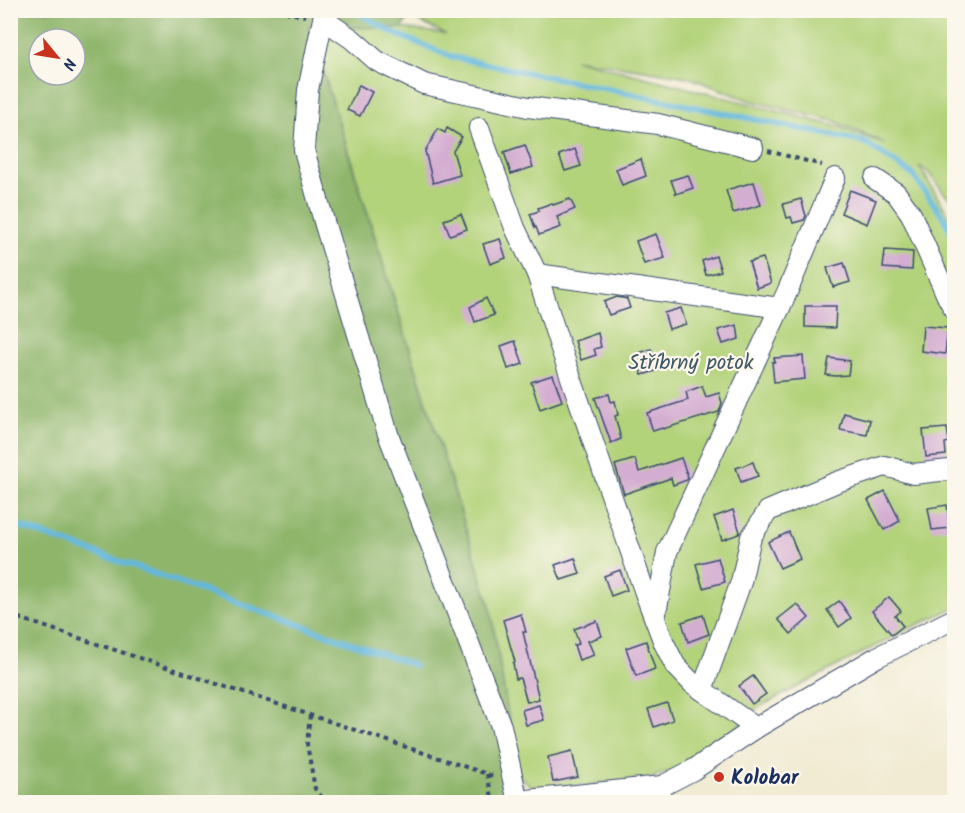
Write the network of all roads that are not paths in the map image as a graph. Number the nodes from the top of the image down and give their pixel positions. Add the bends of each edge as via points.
1 (326, 15) edge
2 (479, 128) dead end
3 (753, 147) road end
4 (831, 172) road end
5 (875, 179) dead end
6 (537, 274) junction
7 (784, 299) junction
8 (954, 309) edge
9 (954, 468) edge
10 (655, 619) junction
11 (954, 619) edge
12 (702, 690) junction
13 (756, 728) junction
14 (518, 802) edge

1 - 3 lane via 377,61 424,84 528,107 658,124
1 - 14 lane via 308,90 304,150 388,434 501,726
2 - 6 lane via 515,228
4 - 7 lane
5 - 8 lane via 896,193 911,214
6 - 7 lane
6 - 10 lane
7 - 10 lane via 667,552
9 - 12 lane via 913,474 885,466 768,511 750,537 741,582
10 - 12 lane via 675,665
11 - 13 lane via 877,657
12 - 13 lane
13 - 14 lane via 662,786

